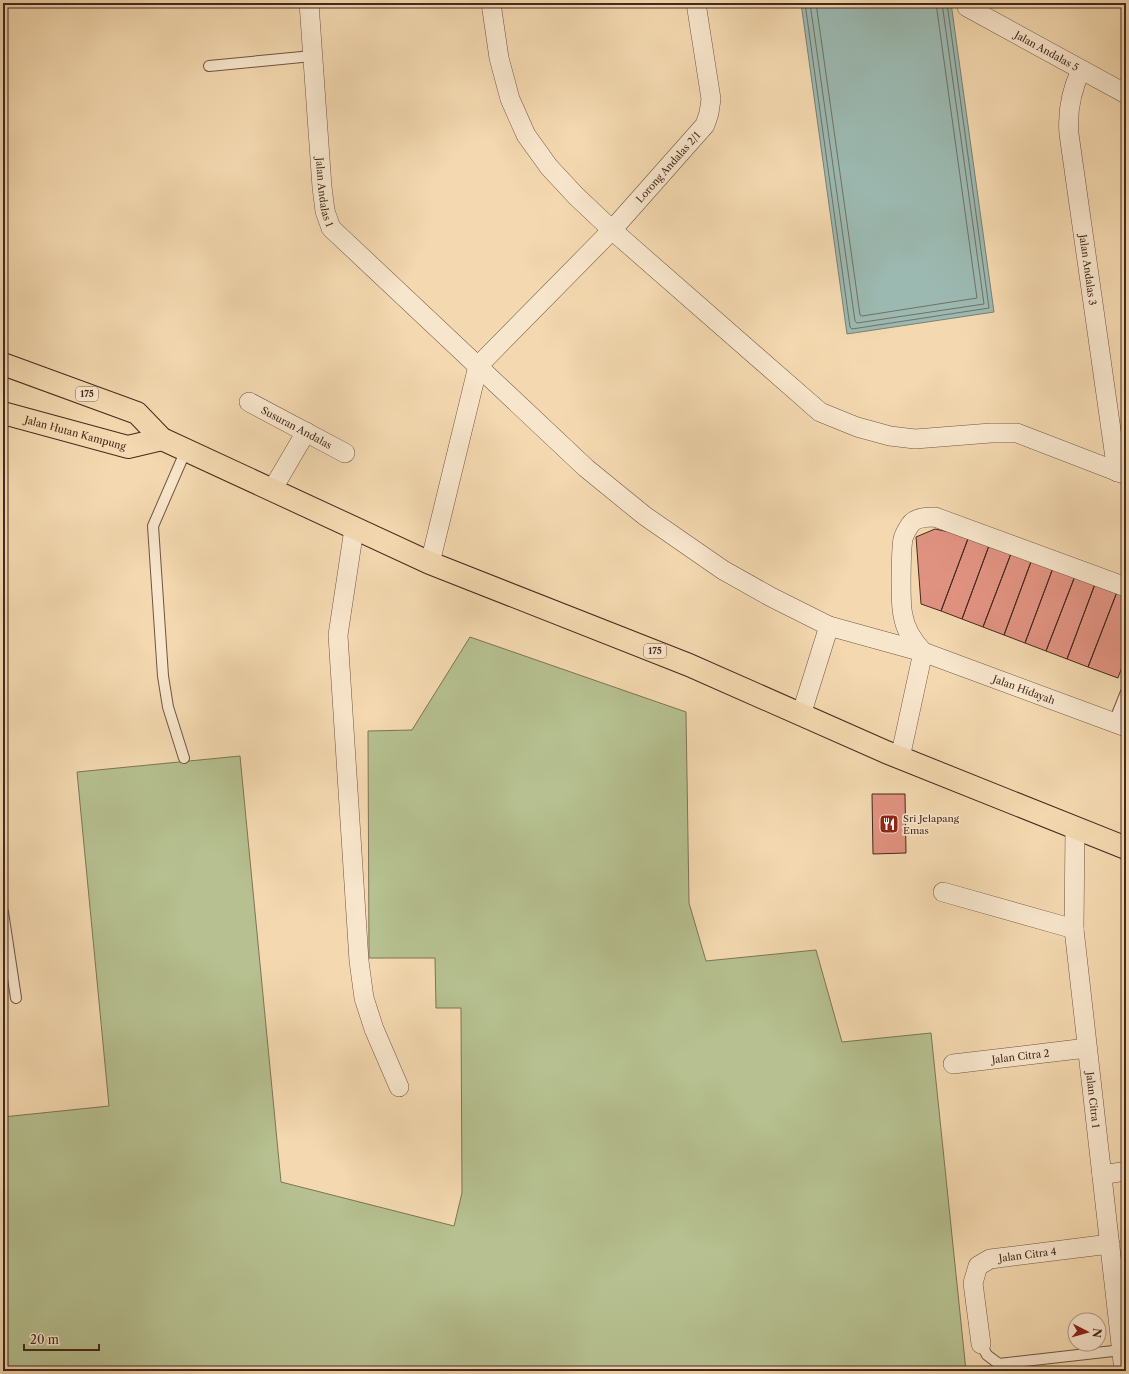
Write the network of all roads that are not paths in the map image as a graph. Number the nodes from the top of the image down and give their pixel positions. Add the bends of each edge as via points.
1 (309, 3) edge
2 (491, 3) edge
3 (696, 3) edge
4 (967, 7) dead end
5 (312, 56) junction
6 (209, 66) dead end
7 (1081, 70) junction
8 (1126, 94) edge
9 (612, 230) junction
10 (3, 364) edge
11 (478, 366) junction
12 (249, 402) dead end
13 (3, 413) edge
14 (306, 432) junction
15 (162, 439) junction
16 (186, 450) junction
17 (345, 453) dead end
18 (1122, 473) edge
19 (272, 490) junction
20 (354, 528) junction
21 (430, 563) junction
22 (1126, 587) edge
23 (829, 626) junction
24 (923, 652) junction
25 (1126, 692) edge
26 (801, 715) junction
27 (1120, 725) edge
28 (184, 758) dead end
29 (900, 758) junction
30 (1075, 828) junction
31 (1126, 848) edge
32 (943, 892) dead end
33 (3, 912) edge
34 (1074, 929) junction
35 (16, 998) dead end
36 (1087, 1048) junction
37 (953, 1064) dead end
38 (400, 1087) dead end
39 (1126, 1171) edge
40 (1102, 1175) junction
41 (1110, 1244) junction
42 (1120, 1284) edge
43 (981, 1344) joint
44 (1122, 1350) junction
45 (1124, 1371) edge

1 - 5 street, Jalan Andalas 1
2 - 9 street via 499,58 510,99 526,135 555,173
3 - 9 street, Lorong Andalas 2/1 via 711,99 705,125
4 - 7 street, Jalan Andalas 5
5 - 6 lane
5 - 11 street, Jalan Andalas 1 via 325,211 331,228
7 - 8 street, Jalan Andalas 5
7 - 18 street, Jalan Andalas 3 via 1069,103 1069,134 1082,237
9 - 11 street, Lorong Andalas 2/1
9 - 18 street via 820,412 857,427 890,436 915,439 1017,433
10 - 15 main road, 175 via 137,412
11 - 21 street
11 - 23 street, Jalan Andalas 1 via 586,468 645,516 747,584
12 - 14 street, Susuran Andalas
13 - 15 main road, Jalan Hutan Kampung via 128,447
14 - 17 street, Susuran Andalas
14 - 19 street
15 - 16 main road, 175
16 - 19 main road, 175
16 - 28 lane via 153,526 163,676 168,707
19 - 20 main road, 175
20 - 21 main road, 175
20 - 38 street via 338,635 360,961 364,998 374,1029
21 - 26 main road, 175 via 682,662
22 - 24 street via 935,517 924,516 910,524 903,539 902,599 902,615 907,630
23 - 24 street, Jalan Hidayah
23 - 26 street
24 - 27 street, Jalan Hidayah
24 - 29 street
25 - 27 lane
26 - 29 main road, 175
29 - 30 main road, 175
30 - 31 main road, 175
30 - 34 street, Jalan Citra 1
32 - 34 street
33 - 35 lane
34 - 36 street, Jalan Citra 1
36 - 37 street, Jalan Citra 2
36 - 40 street, Jalan Citra 1
39 - 40 street
40 - 41 street, Jalan Citra 1
41 - 42 street, Jalan Citra 1
41 - 43 street, Jalan Citra 4 via 990,1259 978,1266 973,1283
42 - 44 street, Jalan Citra 1
43 - 44 lane via 987,1355 999,1364
44 - 45 street, Jalan Citra 1

